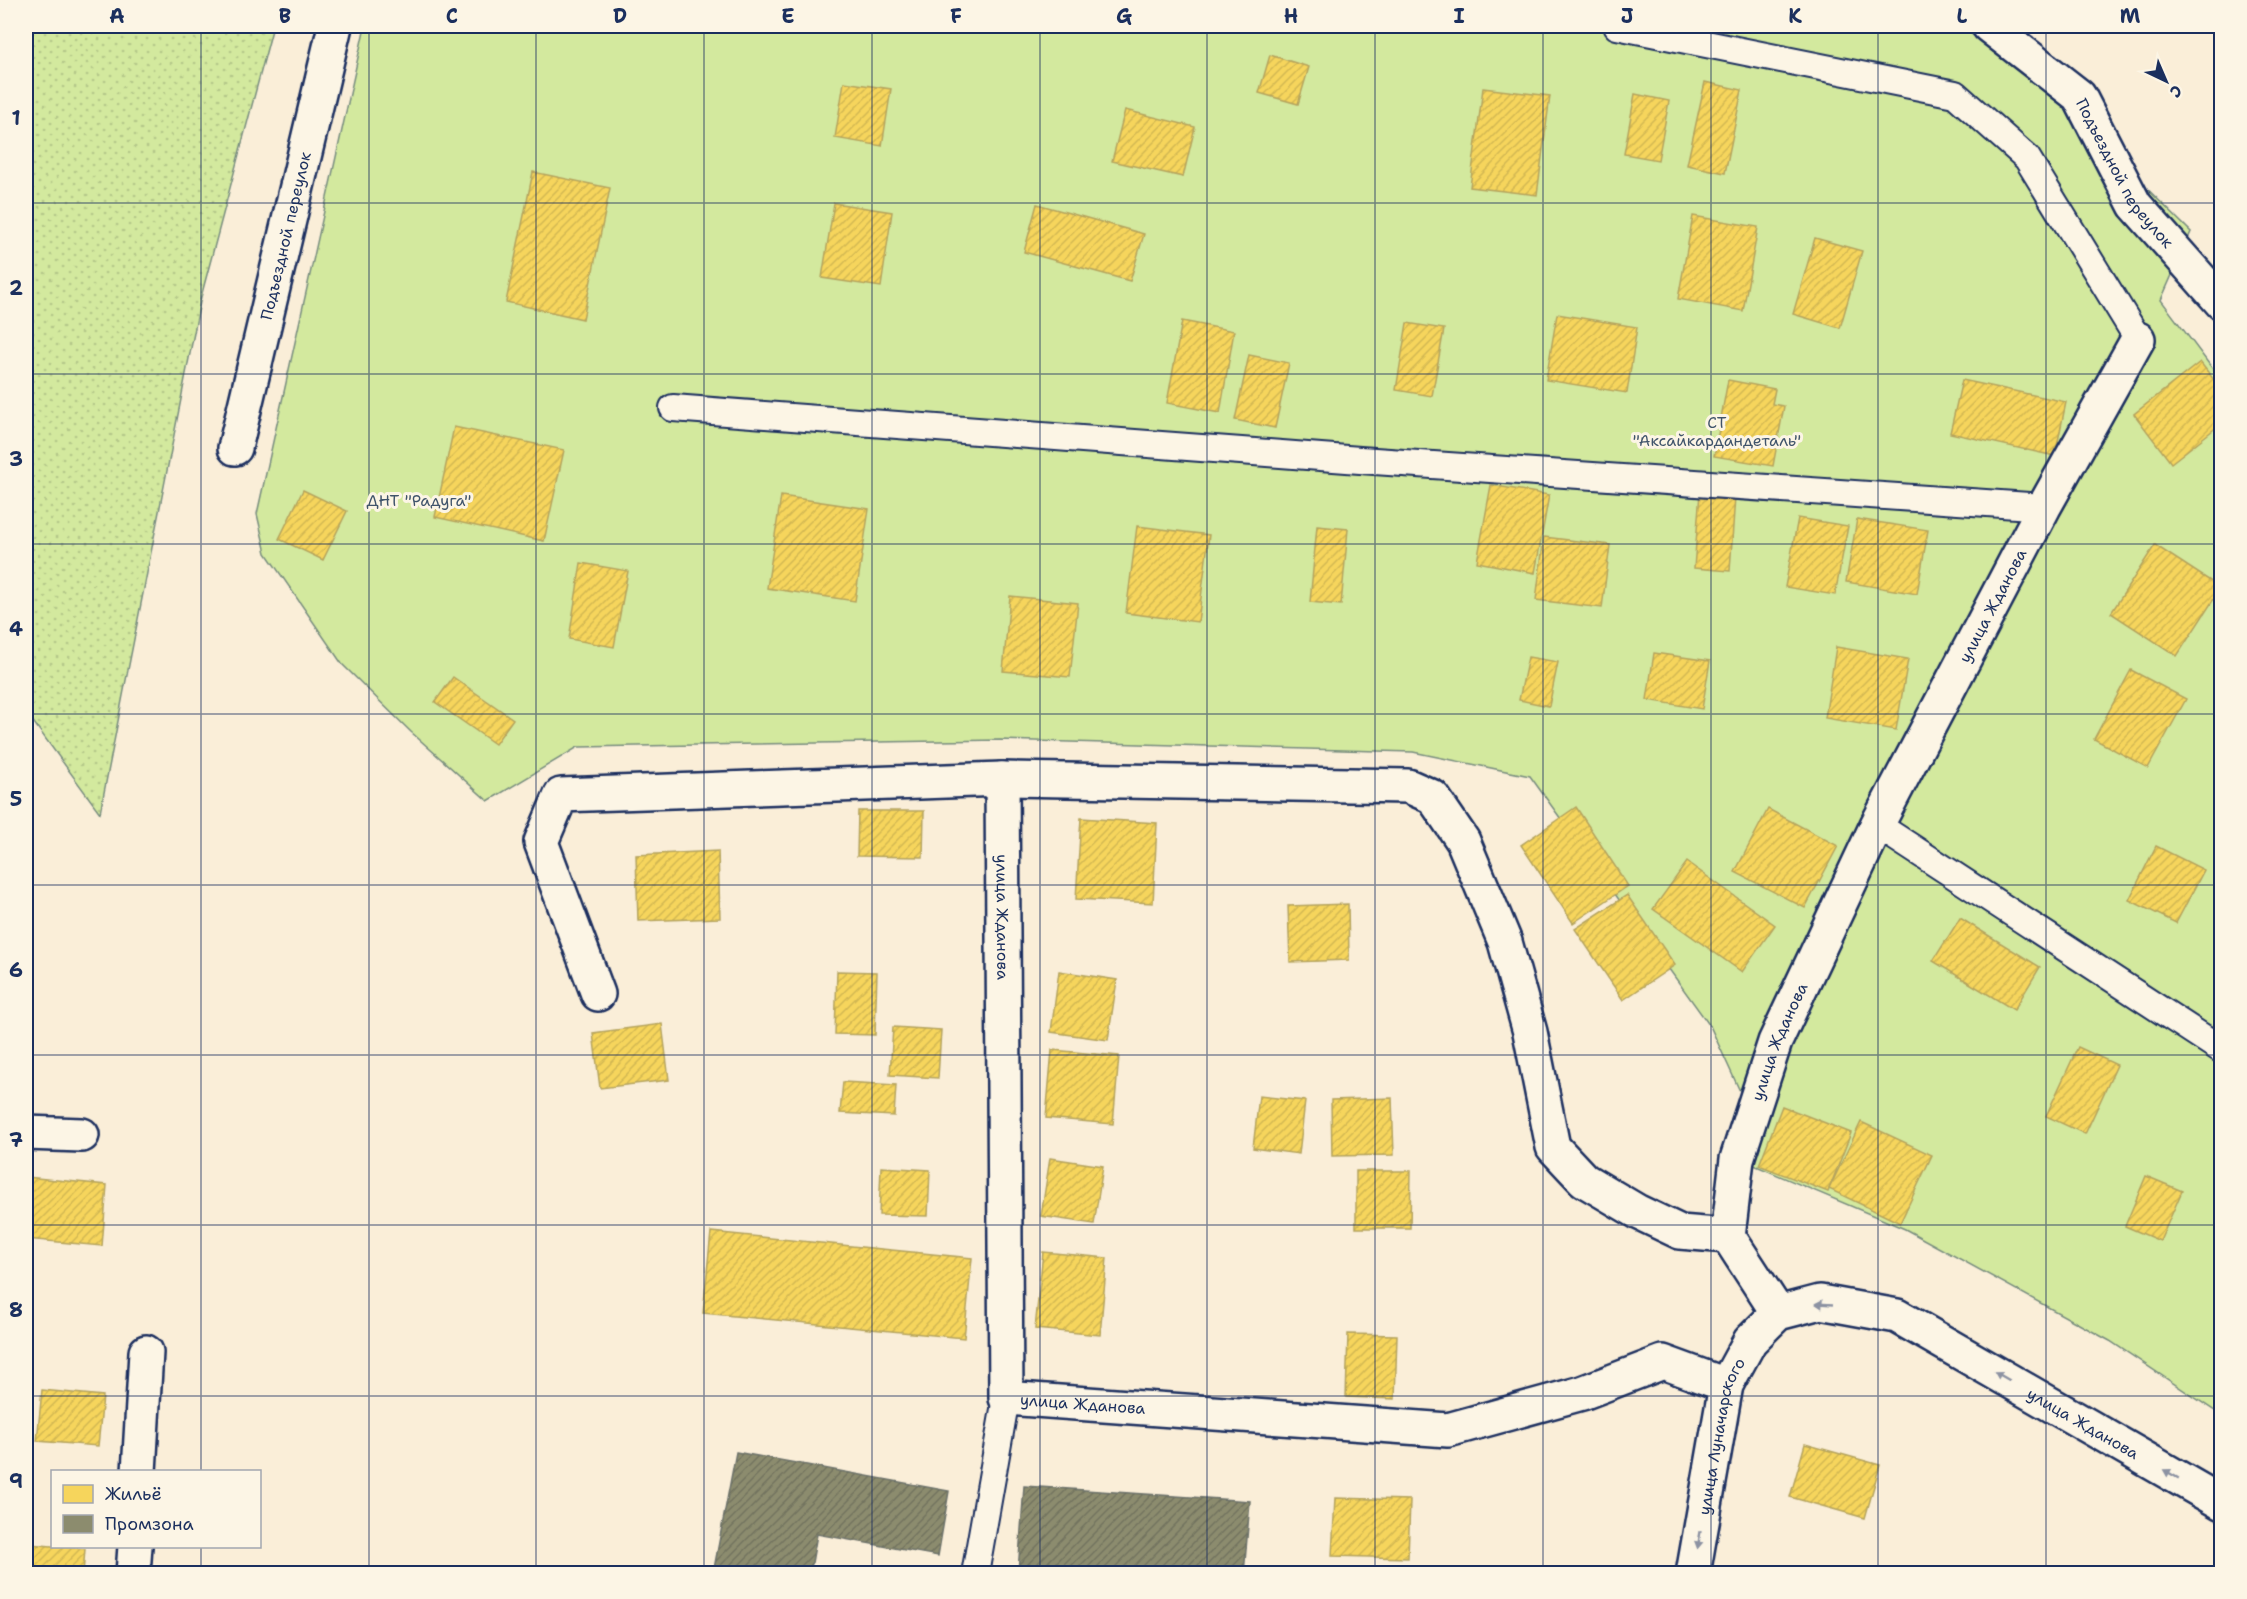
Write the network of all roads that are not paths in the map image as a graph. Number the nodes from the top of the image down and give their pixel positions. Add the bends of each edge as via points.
1 (335, 26) edge
2 (1617, 26) edge
3 (1989, 26) edge
4 (2211, 291) edge
5 (2138, 339) joint
6 (672, 408) dead end
7 (235, 448) dead end
8 (2044, 507) junction
9 (1002, 780) junction
10 (1877, 825) junction
11 (598, 994) dead end
12 (2222, 1050) edge
13 (26, 1133) edge
14 (82, 1135) dead end
15 (1728, 1236) junction
16 (1778, 1313) junction
17 (146, 1352) dead end
18 (1726, 1385) junction
19 (1006, 1398) junction
20 (139, 1470) edge
21 (2222, 1503) edge
22 (135, 1548) edge
23 (133, 1574) edge
24 (975, 1574) edge
25 (1693, 1574) edge

1 - 7 street, Подъездной переулок
2 - 5 lane via 1955,94 2027,158
3 - 4 street, Подъездной переулок via 2079,96 2135,205
5 - 8 street, улица Жданова
6 - 8 lane
8 - 10 street, улица Жданова
9 - 11 street via 561,795 541,842
9 - 15 street via 1408,786 1433,798 1463,841 1505,942 1530,1032 1553,1147 1584,1180 1638,1212 1680,1232
9 - 19 street, улица Жданова
10 - 12 lane
10 - 15 street, улица Жданова via 1775,1042 1737,1159
13 - 14 street
15 - 16 street
16 - 18 street, улица Луначарского via 1750,1341
21 -> 16 street, улица Жданова via 1898,1316 1820,1302
17 - 20 street
18 - 19 street, улица Жданова via 1663,1362 1582,1393 1448,1430
18 -> 25 street, улица Луначарского
19 - 24 lane
22 - 23 street

